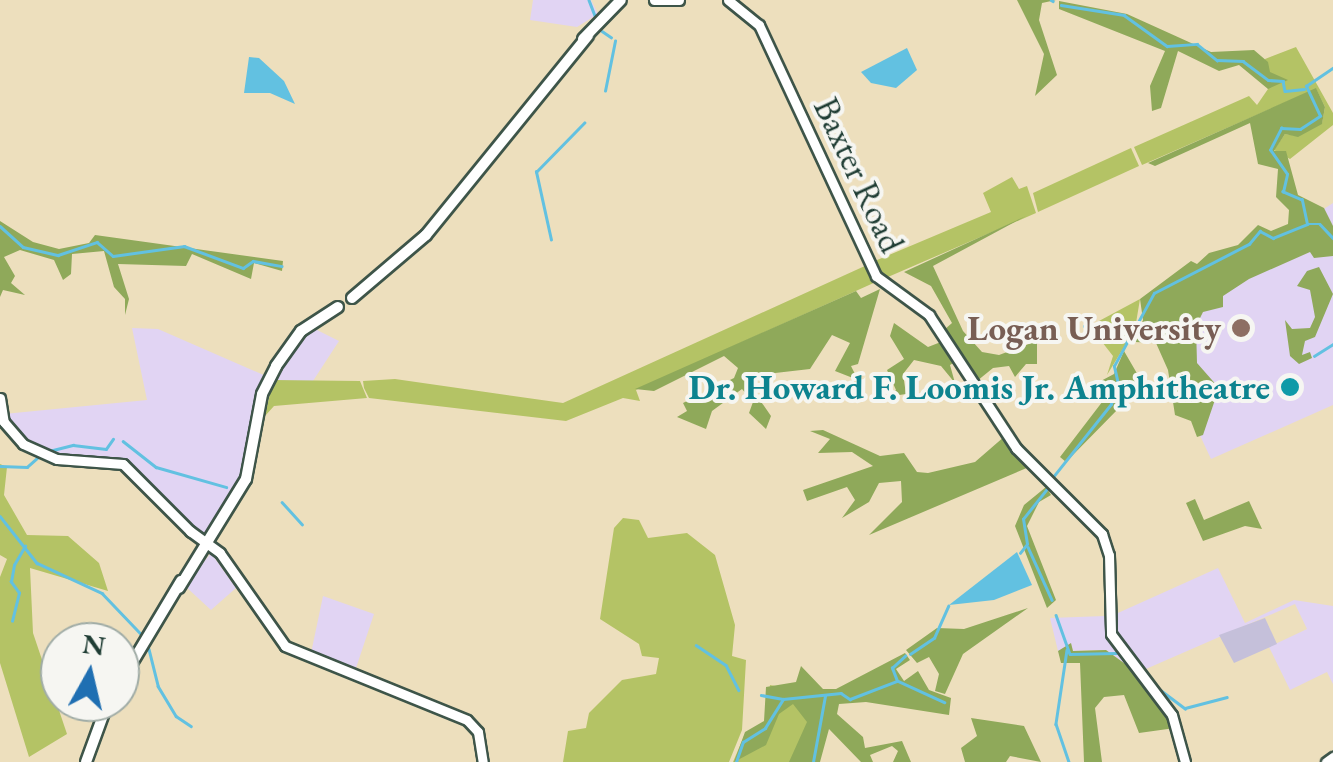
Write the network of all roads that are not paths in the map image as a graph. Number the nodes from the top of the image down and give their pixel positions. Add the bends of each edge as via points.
1 (654, 0) edge
2 (666, 0) edge
3 (679, 0) edge
4 (728, 0) edge
5 (616, 2) edge
6 (0, 398) edge
7 (206, 542) junction
8 (140, 651) edge
9 (101, 722) edge
10 (1333, 757) edge
11 (86, 762) edge
12 (483, 762) edge
13 (1185, 762) edge
14 (1326, 762) edge

1 - 2 main road
2 - 3 main road
4 - 13 main road, Baxter Road via 759,24 873,273 929,315 1011,442 1106,543 1109,627 1120,652 1172,716
5 - 7 main road via 426,235 299,335 265,390 250,468
6 - 7 main road via 4,422 23,444 57,460 123,464
7 - 8 main road
7 - 12 main road via 285,646 467,720 479,734
9 - 11 main road
10 - 14 main road

